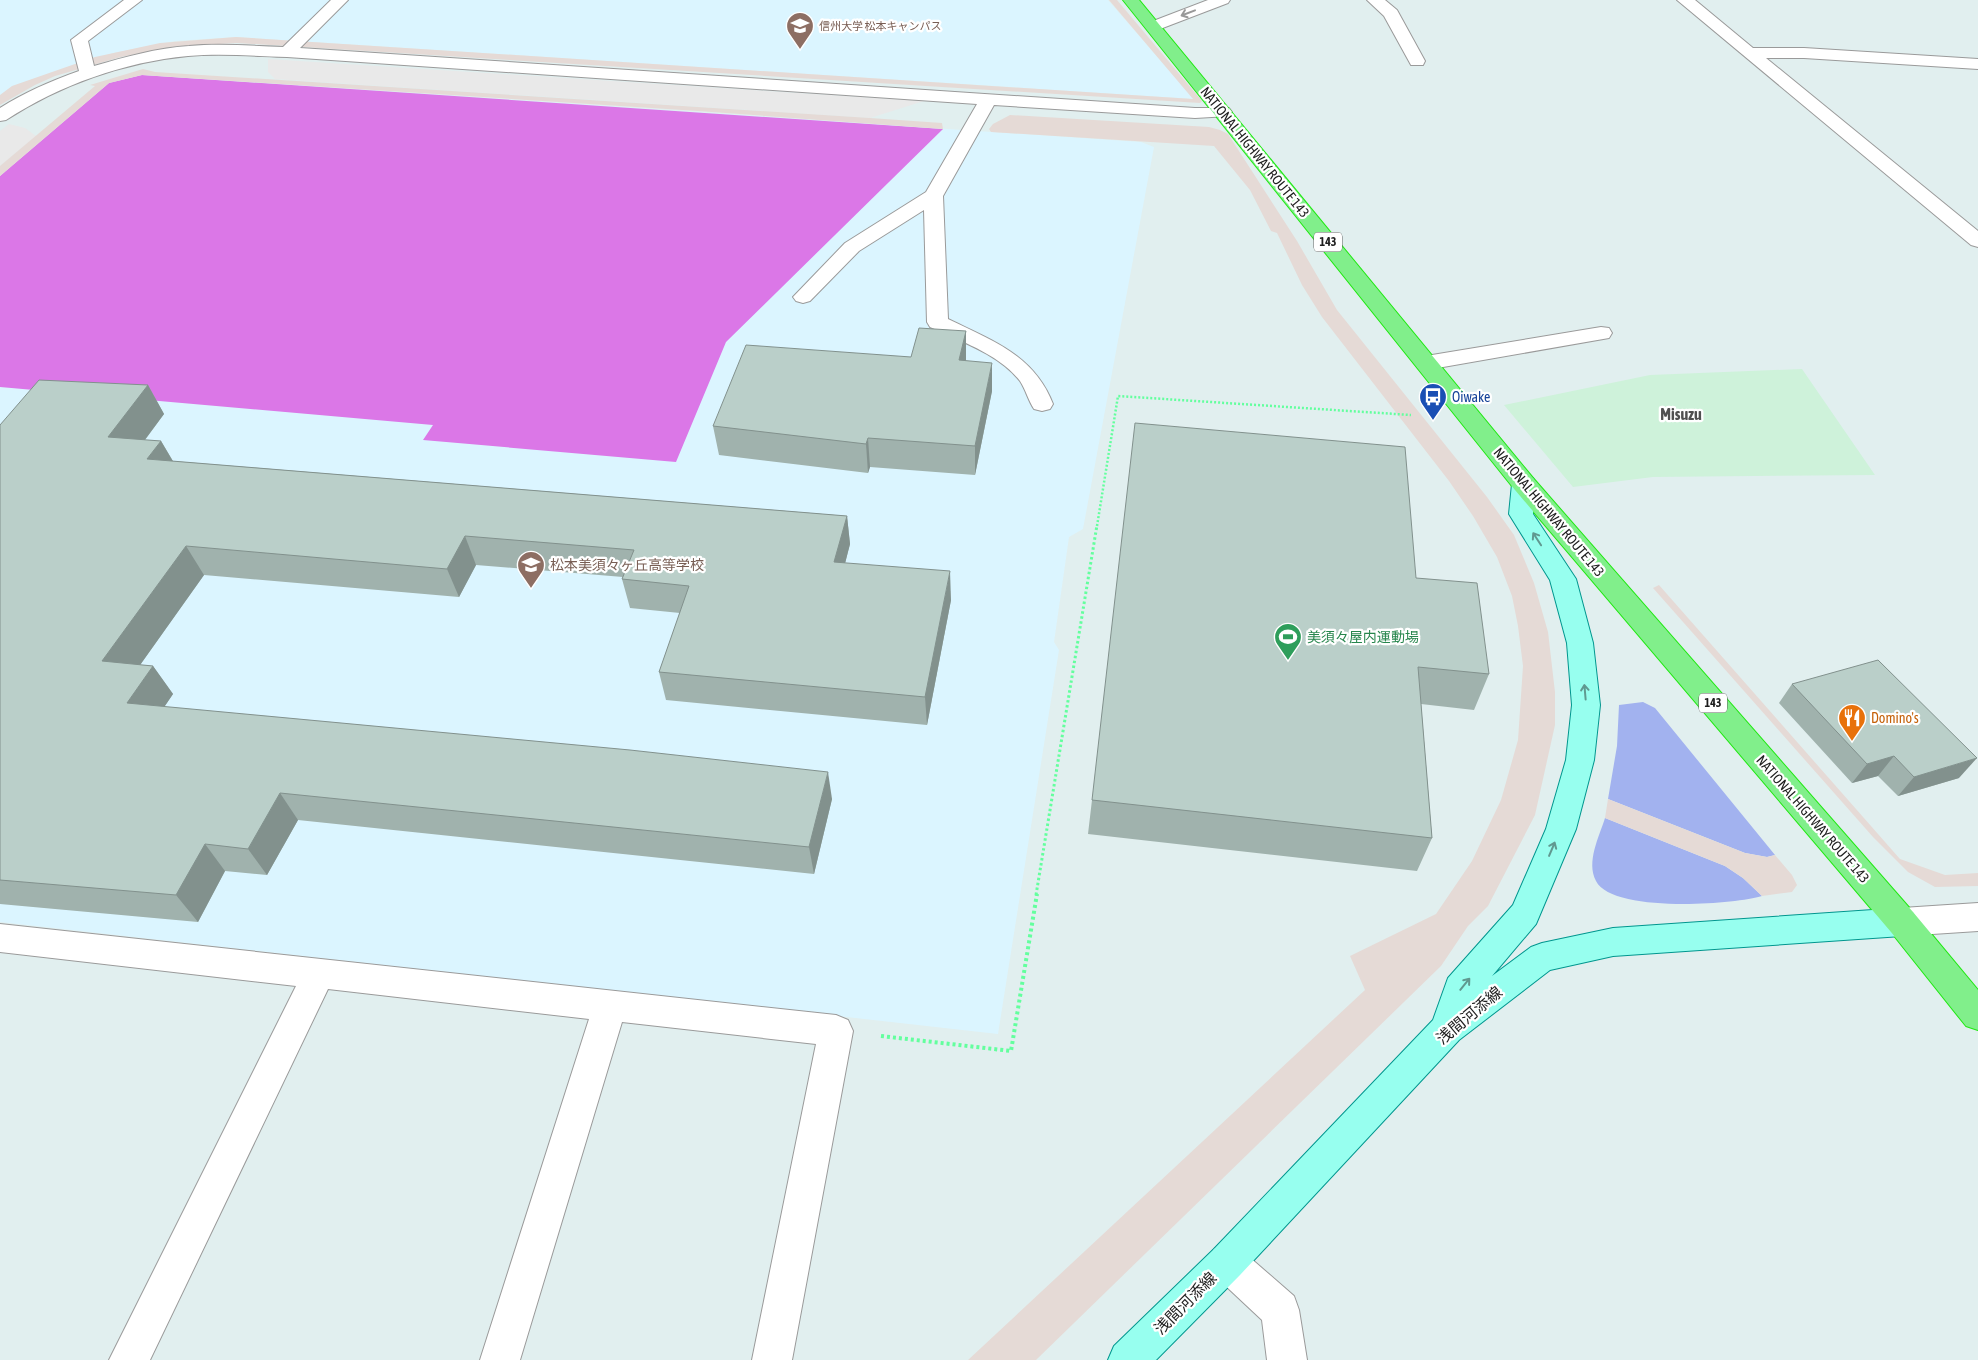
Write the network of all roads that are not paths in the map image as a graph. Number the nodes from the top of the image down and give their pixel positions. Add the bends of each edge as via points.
1 (134, 0) edge
2 (340, 0) edge
3 (1132, 0) edge
4 (1222, 0) edge
5 (1375, 0) edge
6 (1685, 0) edge
7 (1154, 26) junction
8 (287, 52) junction
9 (1749, 53) junction
10 (1417, 62) dead end
11 (1978, 64) edge
12 (88, 73) junction
13 (988, 99) junction
14 (1223, 112) junction
15 (0, 116) edge
16 (933, 196) junction
17 (1978, 240) edge
18 (803, 297) dead end
19 (1601, 334) dead end
20 (1426, 363) junction
21 (1042, 404) dead end
22 (1524, 484) junction
23 (1978, 917) edge
24 (1902, 922) junction
25 (0, 938) edge
26 (319, 974) junction
27 (610, 1006) junction
28 (1978, 1015) edge
29 (1448, 1029) junction
30 (1227, 1262) junction
31 (128, 1360) edge
32 (500, 1360) edge
33 (772, 1360) edge
34 (1128, 1360) edge
35 (1287, 1360) edge

1 - 12 street via 78,40
2 - 8 street
3 - 7 highway, NATIONAL HIGHWAY ROUTE 143 / 143
4 -> 7 street
5 - 10 street via 1391,13
6 - 9 street
7 - 14 highway, NATIONAL HIGHWAY ROUTE 143 / 143
8 - 12 street via 187,51
8 - 13 street
9 - 11 street via 1804,53
9 - 17 street
12 - 15 street via 13,106
13 - 14 street via 1195,113
13 - 16 street
14 - 20 highway, NATIONAL HIGHWAY ROUTE 143 / 143
16 - 18 street via 852,248
16 - 21 street via 938,322 1014,361 1039,390
19 - 20 street
20 - 22 highway, NATIONAL HIGHWAY ROUTE 143 / 143
22 - 24 highway, NATIONAL HIGHWAY ROUTE 143 / 143
29 -> 22 main road via 1460,989 1525,914 1561,829 1580,760 1586,705 1580,643 1563,579 1521,514
23 - 24 street
24 - 28 highway, NATIONAL HIGHWAY ROUTE 143 / 143
24 - 29 main road, 浅間河添線 via 1613,942 1542,957
25 - 26 street
26 - 27 street
26 - 31 street
27 - 32 street
27 - 33 street via 836,1031
29 - 30 main road, 浅間河添線
30 - 34 main road, 浅間河添線
30 - 35 street via 1280,1310

